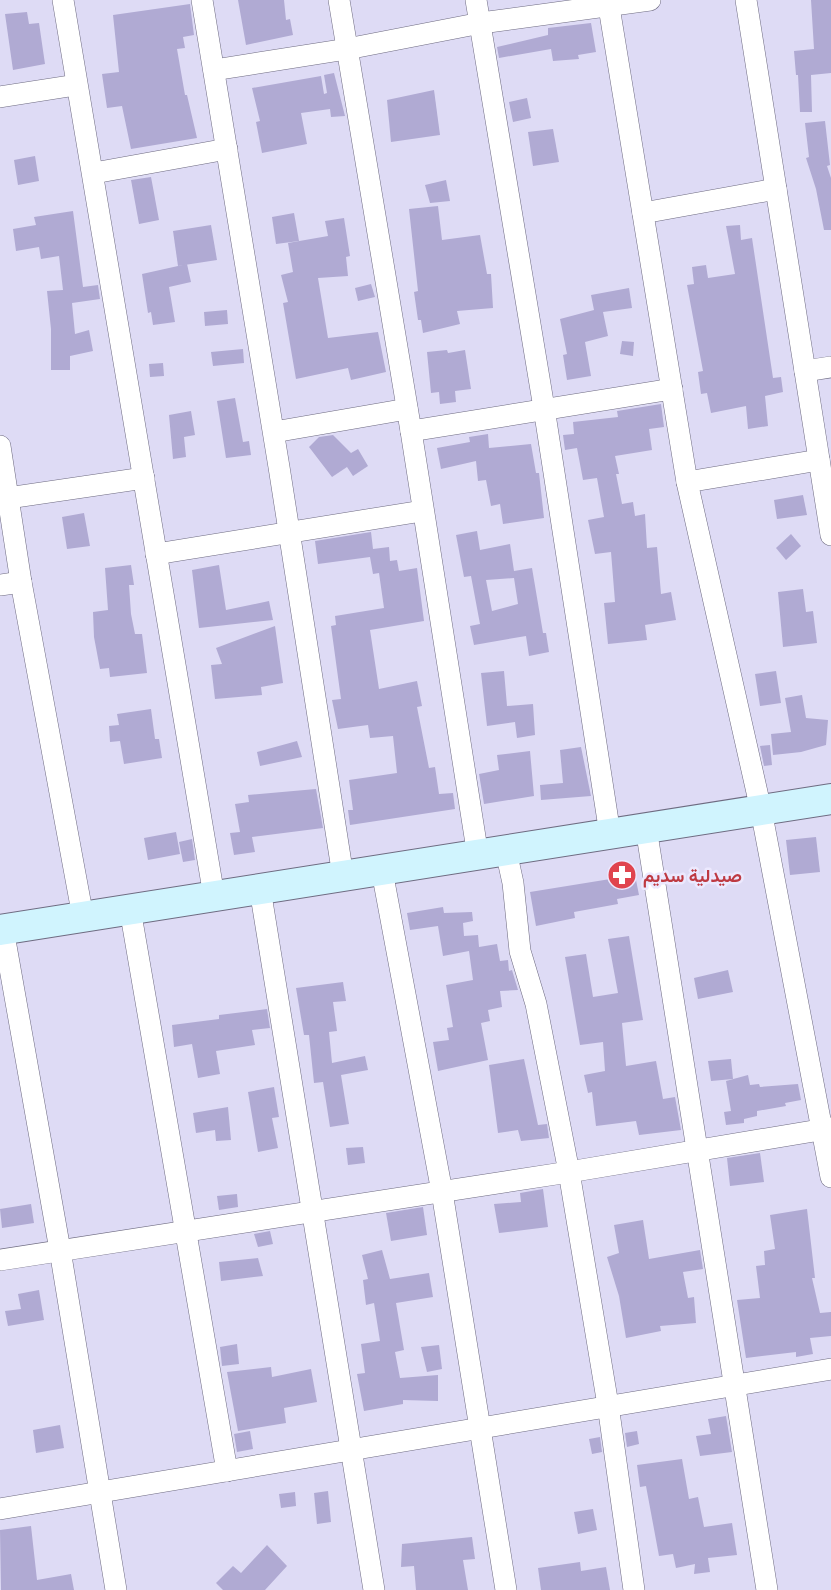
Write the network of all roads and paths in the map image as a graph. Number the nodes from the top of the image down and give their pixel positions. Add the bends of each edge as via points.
1 (63, 0) edge
2 (202, 0) edge
3 (339, 0) edge
4 (476, 0) edge
5 (650, 0) edge
6 (746, 0) edge
7 (609, 7) junction
8 (481, 23) junction
9 (347, 49) junction
10 (214, 70) junction
11 (76, 86) junction
12 (0, 97) edge
13 (227, 149) junction
14 (94, 173) junction
15 (776, 189) junction
16 (643, 213) junction
17 (831, 367) edge
18 (805, 371) junction
19 (672, 389) junction
20 (544, 408) junction
21 (406, 409) junction
22 (411, 431) junction
23 (273, 432) junction
24 (0, 446) edge
25 (819, 460) junction
26 (144, 478) junction
27 (687, 482) junction
28 (8, 498) junction
29 (422, 511) junction
30 (289, 533) junction
31 (831, 535) edge
32 (156, 554) junction
33 (10, 584) edge
34 (831, 799) edge
35 (761, 810) junction
36 (646, 828) junction
37 (610, 834) junction
38 (492, 854) junction
39 (382, 871) junction
40 (343, 876) junction
41 (260, 889) junction
42 (214, 896) junction
43 (130, 909) junction
44 (83, 917) junction
45 (2, 929) edge
46 (827, 1129) edge
47 (698, 1152) junction
48 (569, 1172) junction
49 (831, 1177) edge
50 (442, 1192) junction
51 (313, 1212) junction
52 (186, 1230) junction
53 (60, 1250) junction
54 (0, 1260) edge
55 (831, 1369) edge
56 (734, 1385) junction
57 (608, 1405) junction
58 (480, 1428) junction
59 (352, 1450) junction
60 (227, 1471) junction
61 (100, 1493) junction
62 (0, 1509) edge
63 (116, 1590) edge
64 (374, 1590) edge
65 (506, 1590) edge
66 (634, 1590) edge
67 (768, 1590) edge

1 - 11 street
2 - 10 street
3 - 9 street
4 - 8 street
5 - 7 street
6 - 15 street
7 - 8 street
7 - 16 street
8 - 9 street
8 - 20 street
9 - 10 street
9 - 21 street
10 - 13 street
11 - 12 street
11 - 14 street
13 - 14 street
13 - 23 street
14 - 26 street
15 - 16 street
15 - 18 street
16 - 19 street
17 - 18 street
18 - 25 street
19 - 20 street
19 - 27 street
20 - 22 street
20 - 37 street
21 - 22 street
21 - 23 street
22 - 29 street
23 - 30 street
24 - 28 street
25 - 27 street
25 - 31 street
26 - 28 street
26 - 32 street
27 - 35 street
28 - 33 street
29 - 30 street
29 - 38 street
30 - 32 street
30 - 40 street
32 - 42 street
33 - 44 street
34 - 35 main road
35 - 36 main road
35 - 46 street
36 - 37 main road
36 - 47 street
37 - 38 main road
38 - 39 main road
38 - 48 street via 513,883 520,951 536,1004
39 - 40 main road
39 - 50 street
40 - 41 main road
41 - 42 main road
41 - 51 street
42 - 43 main road
43 - 44 main road
43 - 52 street
44 - 45 main road
45 - 53 street
46 - 47 street
46 - 49 street
47 - 48 street
47 - 56 street
48 - 50 street
48 - 57 street
50 - 51 street
50 - 58 street
51 - 52 street
51 - 59 street
52 - 53 street
52 - 60 street
53 - 54 street
53 - 61 street
55 - 56 street
56 - 57 street
56 - 67 street
57 - 58 street
57 - 66 street
58 - 59 street
58 - 65 street
59 - 60 street
59 - 64 street
60 - 61 street
61 - 62 street
61 - 63 street

